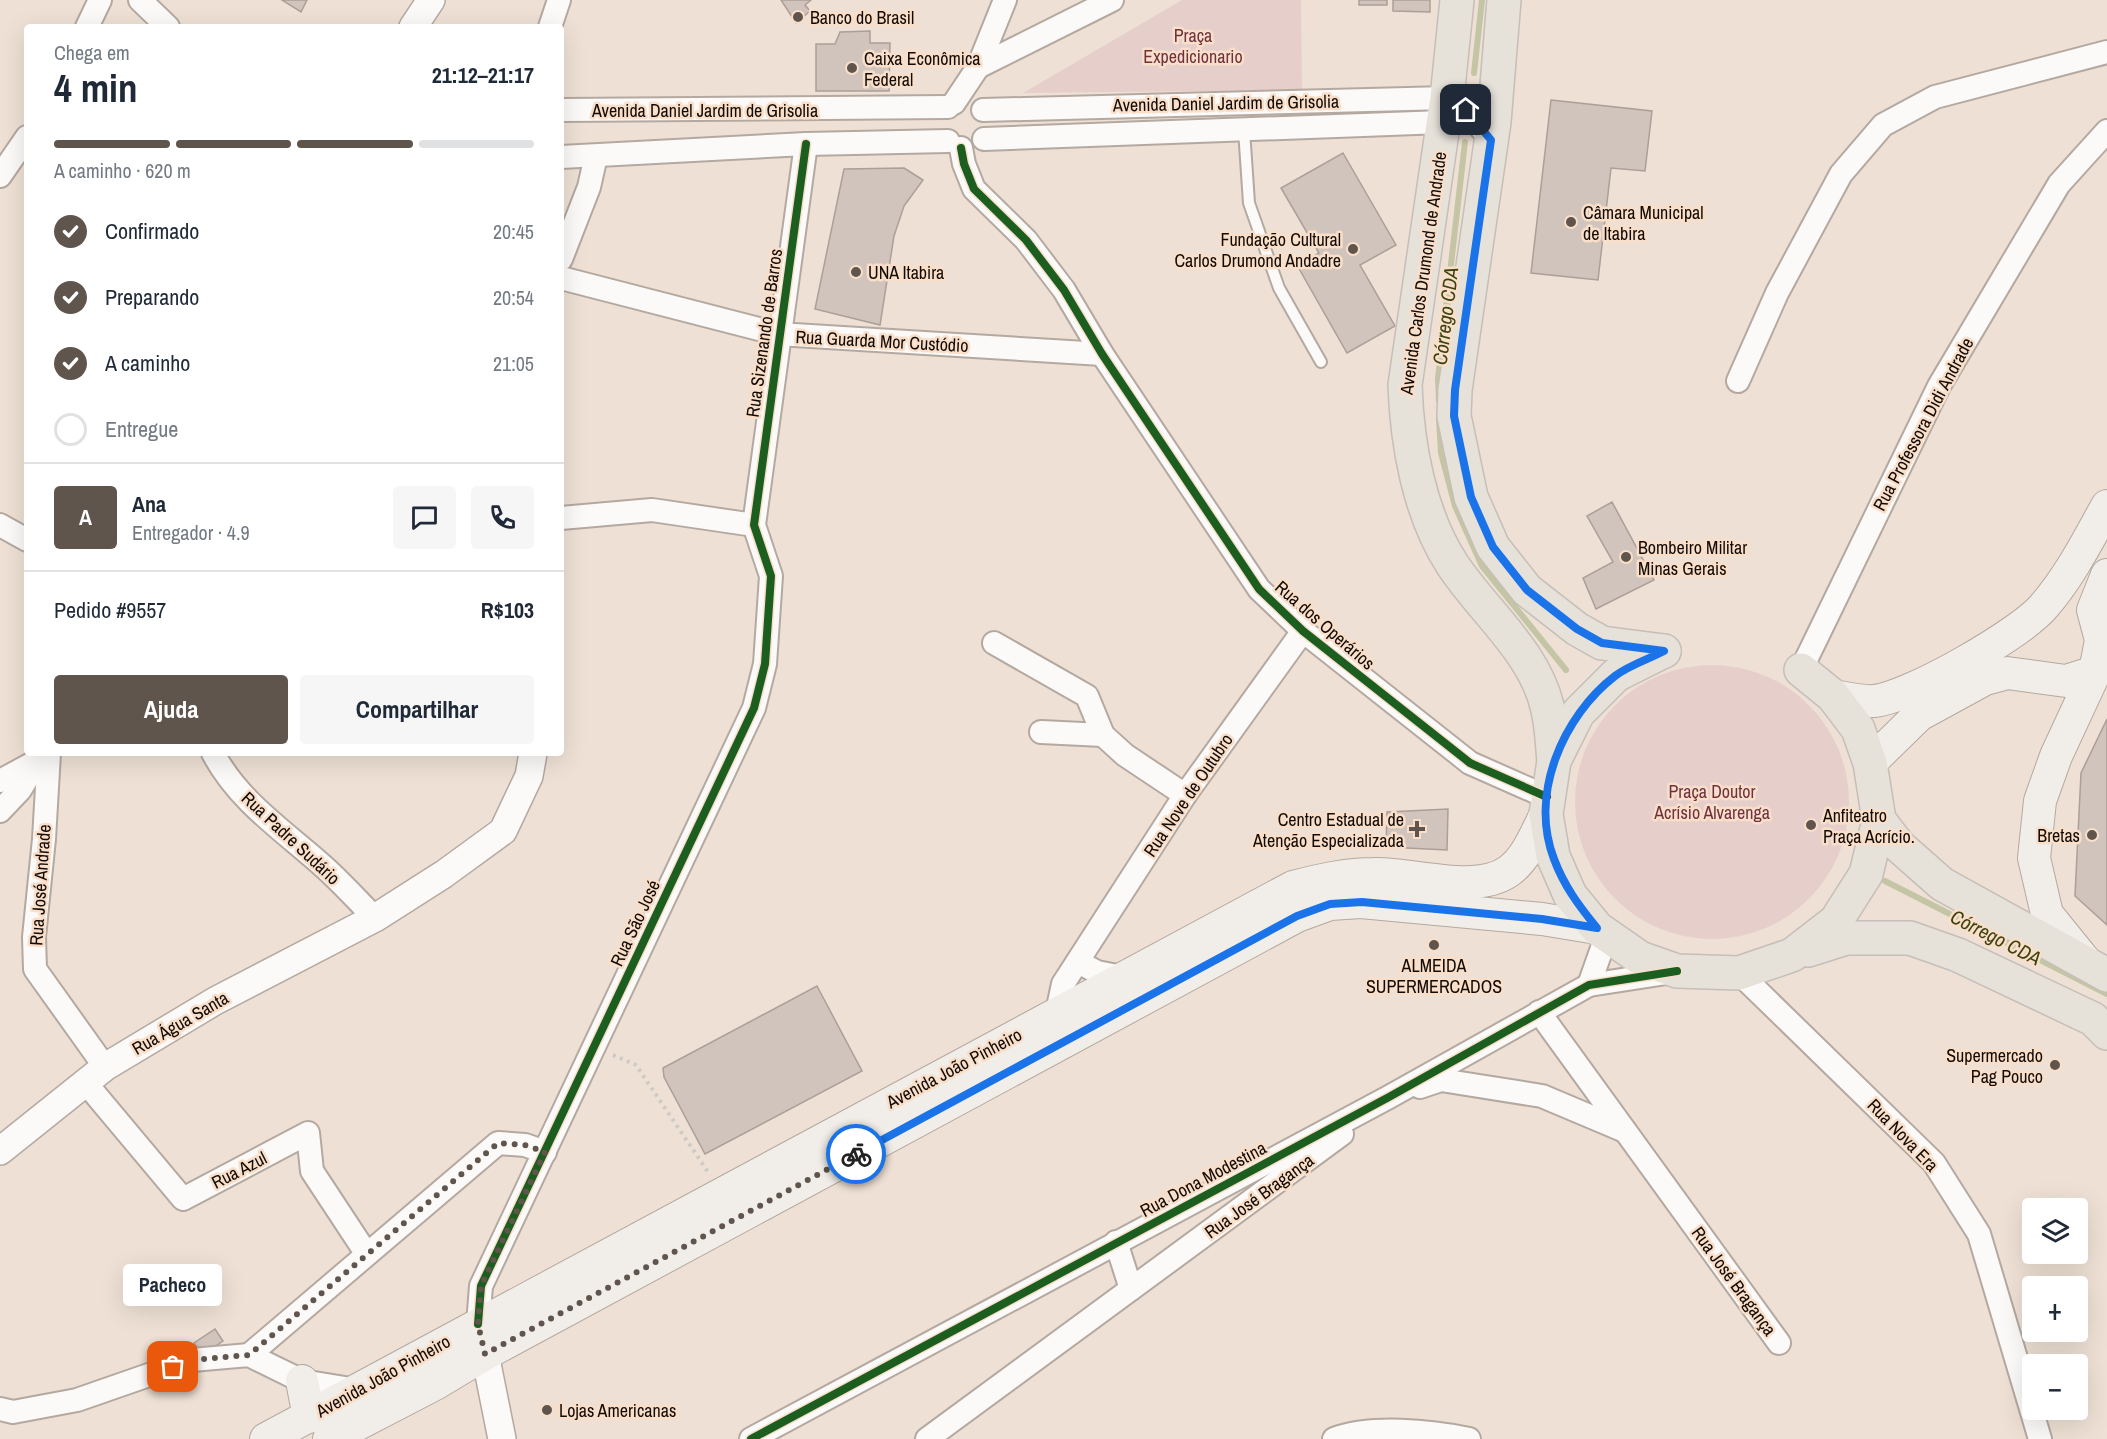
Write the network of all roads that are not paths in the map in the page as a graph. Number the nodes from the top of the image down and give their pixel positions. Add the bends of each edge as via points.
1 (100, 0) edge
2 (140, 0) edge
3 (430, 0) edge
4 (559, 0) edge
5 (1005, 0) edge
6 (1112, 0) edge
7 (1457, 0) edge
8 (1504, 0) edge
9 (994, 22) junction
10 (88, 24) edge
11 (165, 24) edge
12 (414, 24) edge
13 (551, 24) edge
14 (1025, 43) junction
15 (2107, 52) edge
16 (978, 67) junction
17 (1497, 92) junction
18 (951, 105) junction
19 (980, 107) junction
20 (564, 110) edge
21 (848, 110) junction
22 (1452, 110) junction
23 (1244, 130) junction
24 (2107, 131) edge
25 (984, 140) junction
26 (1491, 140) junction
27 (24, 141) edge
28 (806, 144) junction
29 (955, 145) junction
30 (596, 156) junction
31 (564, 157) edge
32 (0, 176) edge
33 (564, 251) edge
34 (564, 279) edge
35 (778, 334) junction
36 (1102, 354) junction
37 (1321, 362) dead end
38 (1738, 381) dead end
39 (2107, 506) edge
40 (564, 518) edge
41 (0, 525) edge
42 (754, 525) junction
43 (24, 538) edge
44 (2107, 575) edge
45 (2043, 609) junction
46 (2101, 624) edge
47 (1303, 632) junction
48 (994, 643) dead end
49 (1801, 670) joint
50 (2095, 672) junction
51 (1833, 696) junction
52 (1041, 732) dead end
53 (1103, 735) junction
54 (43, 756) edge
55 (215, 756) edge
56 (532, 756) edge
57 (1554, 761) junction
58 (1870, 763) junction
59 (0, 780) edge
60 (1185, 795) junction
61 (1547, 806) junction
62 (0, 811) edge
63 (1878, 820) junction
64 (375, 918) junction
65 (1601, 933) junction
66 (1792, 955) junction
67 (1078, 962) junction
68 (2096, 968) edge
69 (1677, 971) junction
70 (1739, 973) junction
71 (1127, 978) junction
72 (1589, 985) junction
73 (1057, 1012) junction
74 (1539, 1012) junction
75 (2107, 1033) edge
76 (95, 1075) junction
77 (1389, 1097) junction
78 (1625, 1131) junction
79 (0, 1151) edge
80 (545, 1152) junction
81 (1116, 1242) junction
82 (366, 1253) junction
83 (1131, 1288) junction
84 (478, 1324) junction
85 (1779, 1343) dead end
86 (485, 1354) junction
87 (249, 1355) junction
88 (302, 1381) junction
89 (357, 1390) junction
90 (0, 1409) edge
91 (319, 1428) edge
92 (266, 1439) edge
93 (502, 1439) edge
94 (751, 1439) edge
95 (927, 1439) edge
96 (1334, 1439) edge
97 (1469, 1439) edge
98 (2040, 1439) edge

1 - 10 street
2 - 11 street
3 - 12 street
4 - 13 street
5 - 9 street
6 - 14 street
7 - 22 main road, Avenida Carlos Drumond de Andrade
8 - 17 main road
9 - 14 street via 1007,36
9 - 16 street
14 - 16 street
15 - 38 street via 1935,97 1882,124 1841,174 1777,293
16 - 18 street
16 - 19 street
17 - 22 street, Avenida Daniel Jardim de Grisolia
17 - 26 main road
18 - 19 street, Avenida Daniel Jardim de Grisolia via 962,100
18 - 21 street, Avenida Daniel Jardim de Grisolia
18 - 29 street via 941,121 943,136
19 - 22 street, Avenida Daniel Jardim de Grisolia
19 - 25 street via 989,124
20 - 21 street, Avenida Daniel Jardim de Grisolia
21 - 28 street, Avenida Daniel Jardim de Grisolia
22 - 23 street, Avenida Daniel Jardim de Grisolia
22 - 26 street
22 - 57 main road, Avenida Carlos Drumond de Andrade via 1405,385 1406,421 1425,506 1451,563 1531,667 1547,706
23 - 25 street, Avenida Daniel Jardim de Grisolia
23 - 37 lane via 1250,203 1279,288
24 - 49 street, Rua Professora Didi Andrade via 2060,184 1939,386
25 - 29 street, Avenida Daniel Jardim de Grisolia via 969,148
26 - 57 main road via 1455,390 1454,416 1471,497 1493,547 1527,590 1602,643 1664,651 1616,675 1578,713
27 - 32 street
28 - 29 street, Avenida Daniel Jardim de Grisolia
28 - 30 street, Avenida Daniel Jardim de Grisolia
28 - 35 street, Rua Sizenando de Barros
29 - 36 street, Rua dos Operários via 974,189 1032,249 1064,290
30 - 31 street, Avenida Daniel Jardim de Grisolia
30 - 33 street via 589,187
34 - 35 street, Rua Guarda Mor Custódio
35 - 36 street, Rua Guarda Mor Custódio
35 - 42 street, Rua Sizenando de Barros
36 - 47 street, Rua dos Operários via 1259,589
39 - 45 main road
40 - 42 street via 652,510
41 - 43 street
42 - 80 street, Rua São José via 771,576 765,664 754,708
44 - 46 main road
45 - 46 main road
45 - 51 main road via 1995,644 1901,694 1874,701
46 - 50 main road
47 - 60 street, Rua Nove de Outubro
47 - 61 street, Rua dos Operários via 1470,763
48 - 53 street via 1087,696
49 - 51 main road
50 - 58 main road via 2066,681 2007,673 1985,679 1918,715
50 - 68 main road via 2040,801 2034,858 2048,914
51 - 58 main road via 1858,729
52 - 53 street
53 - 60 street via 1125,755
54 - 59 street
54 - 62 street
54 - 76 street, Rua José Andrade via 44,839 34,937 35,969
55 - 64 street, Rua Padre Sudário via 249,803 324,867
56 - 64 street, Rua Água Santa via 529,776 503,831
57 - 61 main road
58 - 63 main road
60 - 67 street, Rua Nove de Outubro
61 - 65 main road via 1557,866 1570,895
61 - 71 main road, Avenida João Pinheiro via 1527,850 1509,871 1479,883 1376,873 1334,876 1293,887
63 - 66 main road via 1866,874 1836,921
63 - 68 main road via 1899,846 1942,884
64 - 76 street, Rua Água Santa via 215,1001
65 - 69 main road via 1640,958
65 - 72 street
65 - 86 main road, Avenida João Pinheiro via 1542,919 1362,902 1330,904 1297,916
66 - 70 main road
66 - 75 main road via 1846,938 1910,938 1958,955 2093,1019
67 - 71 street via 1097,972
67 - 73 street, Rua Nove de Outubro via 1063,984
69 - 70 main road
69 - 72 street, Rua Dona Modestina
70 - 98 street, Rua Nova Era via 1934,1163 1979,1234
71 - 73 main road, Avenida João Pinheiro
72 - 74 street, Rua Dona Modestina
73 - 84 main road, Avenida João Pinheiro
74 - 77 street, Rua Dona Modestina
74 - 78 street, Rua José Bragança
76 - 79 street, Rua Água Santa
76 - 82 street, Rua Azul via 183,1198 308,1133 312,1171
77 - 78 street, Rua José Bragança via 1441,1080 1542,1096
77 - 81 street, Rua Dona Modestina
77 - 83 street, Rua José Bragança via 1309,1160
78 - 85 street, Rua José Bragança
80 - 82 street via 525,1145 498,1143
80 - 84 street, Rua São José via 481,1286
81 - 83 street
81 - 94 street, Rua Dona Modestina
82 - 87 street
83 - 95 street, Rua José Bragança
84 - 86 main road, Rua São José
84 - 89 main road, Avenida João Pinheiro
86 - 91 main road, Avenida João Pinheiro via 435,1384
86 - 93 street
87 - 88 street
87 - 90 street via 192,1360 77,1400 13,1412
88 - 89 street
88 - 91 main road
89 - 91 main road, Avenida João Pinheiro
91 - 92 main road, Avenida João Pinheiro
96 - 97 street via 1351,1433 1438,1432

